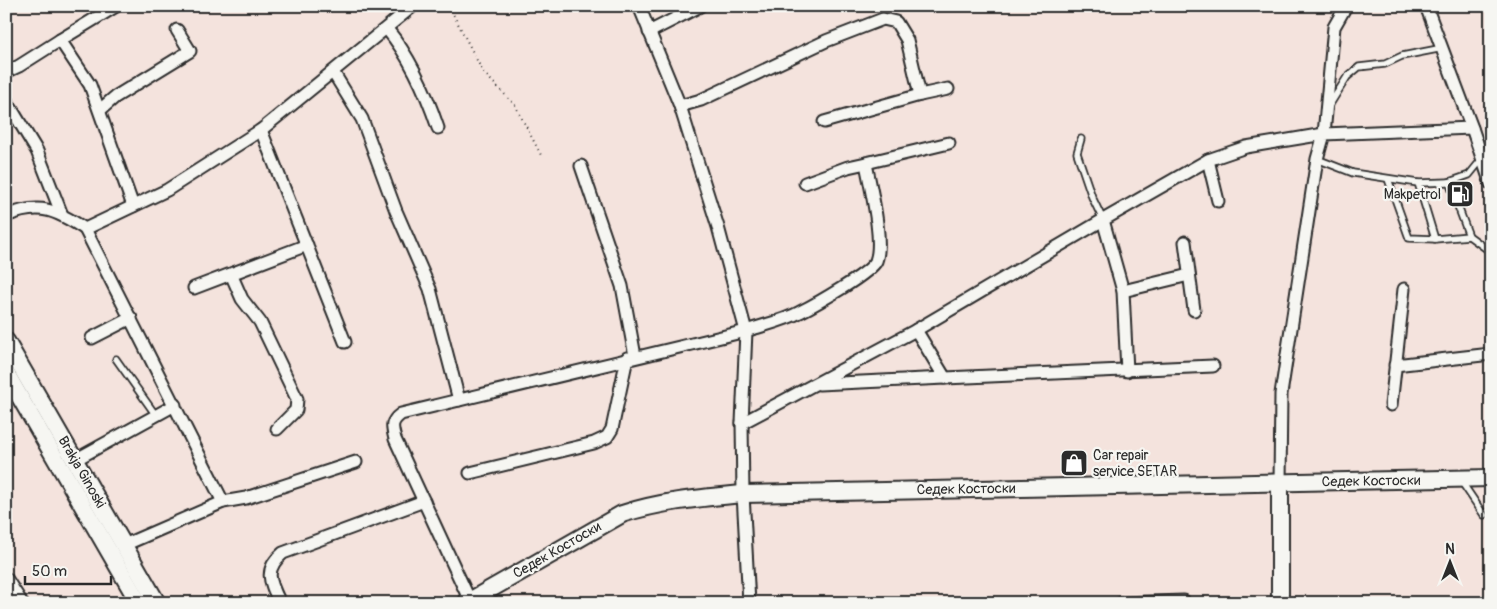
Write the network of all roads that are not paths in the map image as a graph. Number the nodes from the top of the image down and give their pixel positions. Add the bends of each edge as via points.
1 (116, 6) edge
2 (413, 6) edge
3 (639, 6) edge
4 (700, 6) edge
5 (1346, 6) edge
6 (1426, 6) edge
7 (387, 29) junction
8 (177, 30) dead end
9 (649, 32) junction
10 (60, 40) junction
11 (1442, 48) junction
12 (6, 72) edge
13 (333, 72) junction
14 (948, 89) dead end
15 (920, 95) junction
16 (6, 100) edge
17 (680, 106) junction
18 (100, 110) junction
19 (1327, 110) junction
20 (824, 122) dead end
21 (438, 128) dead end
22 (1472, 128) junction
23 (261, 130) junction
24 (1324, 134) junction
25 (1081, 139) dead end
26 (949, 143) dead end
27 (1317, 159) junction
28 (1482, 159) junction
29 (1208, 160) junction
30 (866, 163) junction
31 (581, 166) dead end
32 (1388, 179) junction
33 (1449, 182) junction
34 (805, 183) dead end
35 (1418, 183) junction
36 (1491, 184) edge
37 (1218, 201) dead end
38 (133, 206) junction
39 (62, 214) junction
40 (6, 216) edge
41 (1103, 220) junction
42 (85, 229) junction
43 (1469, 236) junction
44 (1435, 239) junction
45 (1185, 242) dead end
46 (307, 245) junction
47 (1491, 252) edge
48 (231, 274) junction
49 (1189, 275) junction
50 (194, 288) dead end
51 (1404, 289) dead end
52 (1123, 291) junction
53 (1194, 310) dead end
54 (131, 318) junction
55 (746, 330) junction
56 (916, 330) junction
57 (92, 338) dead end
58 (6, 341) edge
59 (345, 342) dead end
60 (1491, 354) edge
61 (631, 357) junction
62 (116, 359) dead end
63 (853, 364) junction
64 (1395, 365) junction
65 (1213, 366) dead end
66 (1127, 370) junction
67 (6, 373) edge
68 (945, 378) junction
69 (855, 381) junction
70 (815, 384) junction
71 (459, 400) junction
72 (175, 405) junction
73 (1391, 405) dead end
74 (155, 414) junction
75 (742, 423) junction
76 (277, 429) dead end
77 (75, 460) junction
78 (356, 462) dead end
79 (470, 472) dead end
80 (1491, 478) edge
81 (1460, 479) junction
82 (1280, 483) junction
83 (743, 494) junction
84 (424, 501) junction
85 (223, 502) junction
86 (1484, 515) dead end
87 (124, 545) junction
88 (6, 578) edge
89 (1184, 600) dead end
90 (21, 602) edge
91 (468, 602) edge
92 (139, 603) edge
93 (157, 603) edge
94 (280, 603) edge
95 (749, 603) edge
96 (1121, 603) edge
97 (1280, 603) edge

1 - 10 street
2 - 7 street
3 - 9 street
4 - 9 street
5 - 19 street via 1334,27
6 - 11 street
7 - 13 street
7 - 21 street via 412,66 429,100
8 - 18 street via 190,51 115,97
9 - 17 street
10 - 12 street
10 - 18 street via 90,85
11 - 19 lane via 1402,56 1385,64 1360,67 1347,77
11 - 22 street
13 - 23 street
13 - 71 street via 362,119 430,289
14 - 15 street
15 - 17 street via 905,35 896,22 883,19 826,41 701,100
15 - 20 street
16 - 39 street via 37,151
17 - 55 street
18 - 38 street
19 - 24 street
22 - 24 street
22 - 28 street
23 - 38 street via 167,190
23 - 46 street
24 - 27 street
24 - 29 street via 1246,147
25 - 41 lane via 1077,153
26 - 30 street
27 - 32 lane via 1353,173
27 - 82 street via 1282,394
28 - 33 lane via 1469,175
28 - 36 street
29 - 37 street
29 - 41 street
30 - 34 street
30 - 55 street via 876,217 878,250 875,263 863,274 799,313
31 - 61 street via 622,286
32 - 35 lane
32 - 44 lane via 1410,238
33 - 35 lane
33 - 43 lane
35 - 44 lane
38 - 42 street
39 - 40 street via 37,208
39 - 42 street
41 - 52 street
41 - 56 street
42 - 54 street
43 - 44 lane
43 - 47 lane
45 - 49 street
46 - 48 street
46 - 59 street
48 - 50 street
48 - 76 street via 242,299 260,322 297,399 296,410
49 - 52 street
49 - 53 street
51 - 64 street
52 - 66 street
54 - 57 street
54 - 72 street
55 - 61 street
55 - 75 street
56 - 63 street
56 - 68 street
58 - 77 main road, Brakja Ginoski
60 - 64 street
61 - 71 street
61 - 79 street via 607,437 594,443
62 - 74 lane
63 - 69 street
63 - 70 street
64 - 73 street
65 - 66 street
66 - 68 street
67 - 92 main road, Brakja Ginoski
68 - 69 street
69 - 70 street
70 - 75 street
71 - 84 street via 401,414 394,419 395,439
72 - 74 street
72 - 85 street
74 - 77 street
75 - 83 street
77 - 87 main road, Brakja Ginoski
78 - 85 street via 246,498
80 - 81 main road, Седек Костоски
81 - 82 main road, Седек Костоски
81 - 86 lane
82 - 83 main road, Седек Костоски
82 - 97 main road
83 - 91 main road, Седек Костоски via 649,505 622,514
83 - 95 street
84 - 91 street
84 - 94 street via 283,554 275,560 270,574
85 - 87 street
87 - 93 main road, Brakja Ginoski
88 - 90 street
89 - 96 street

